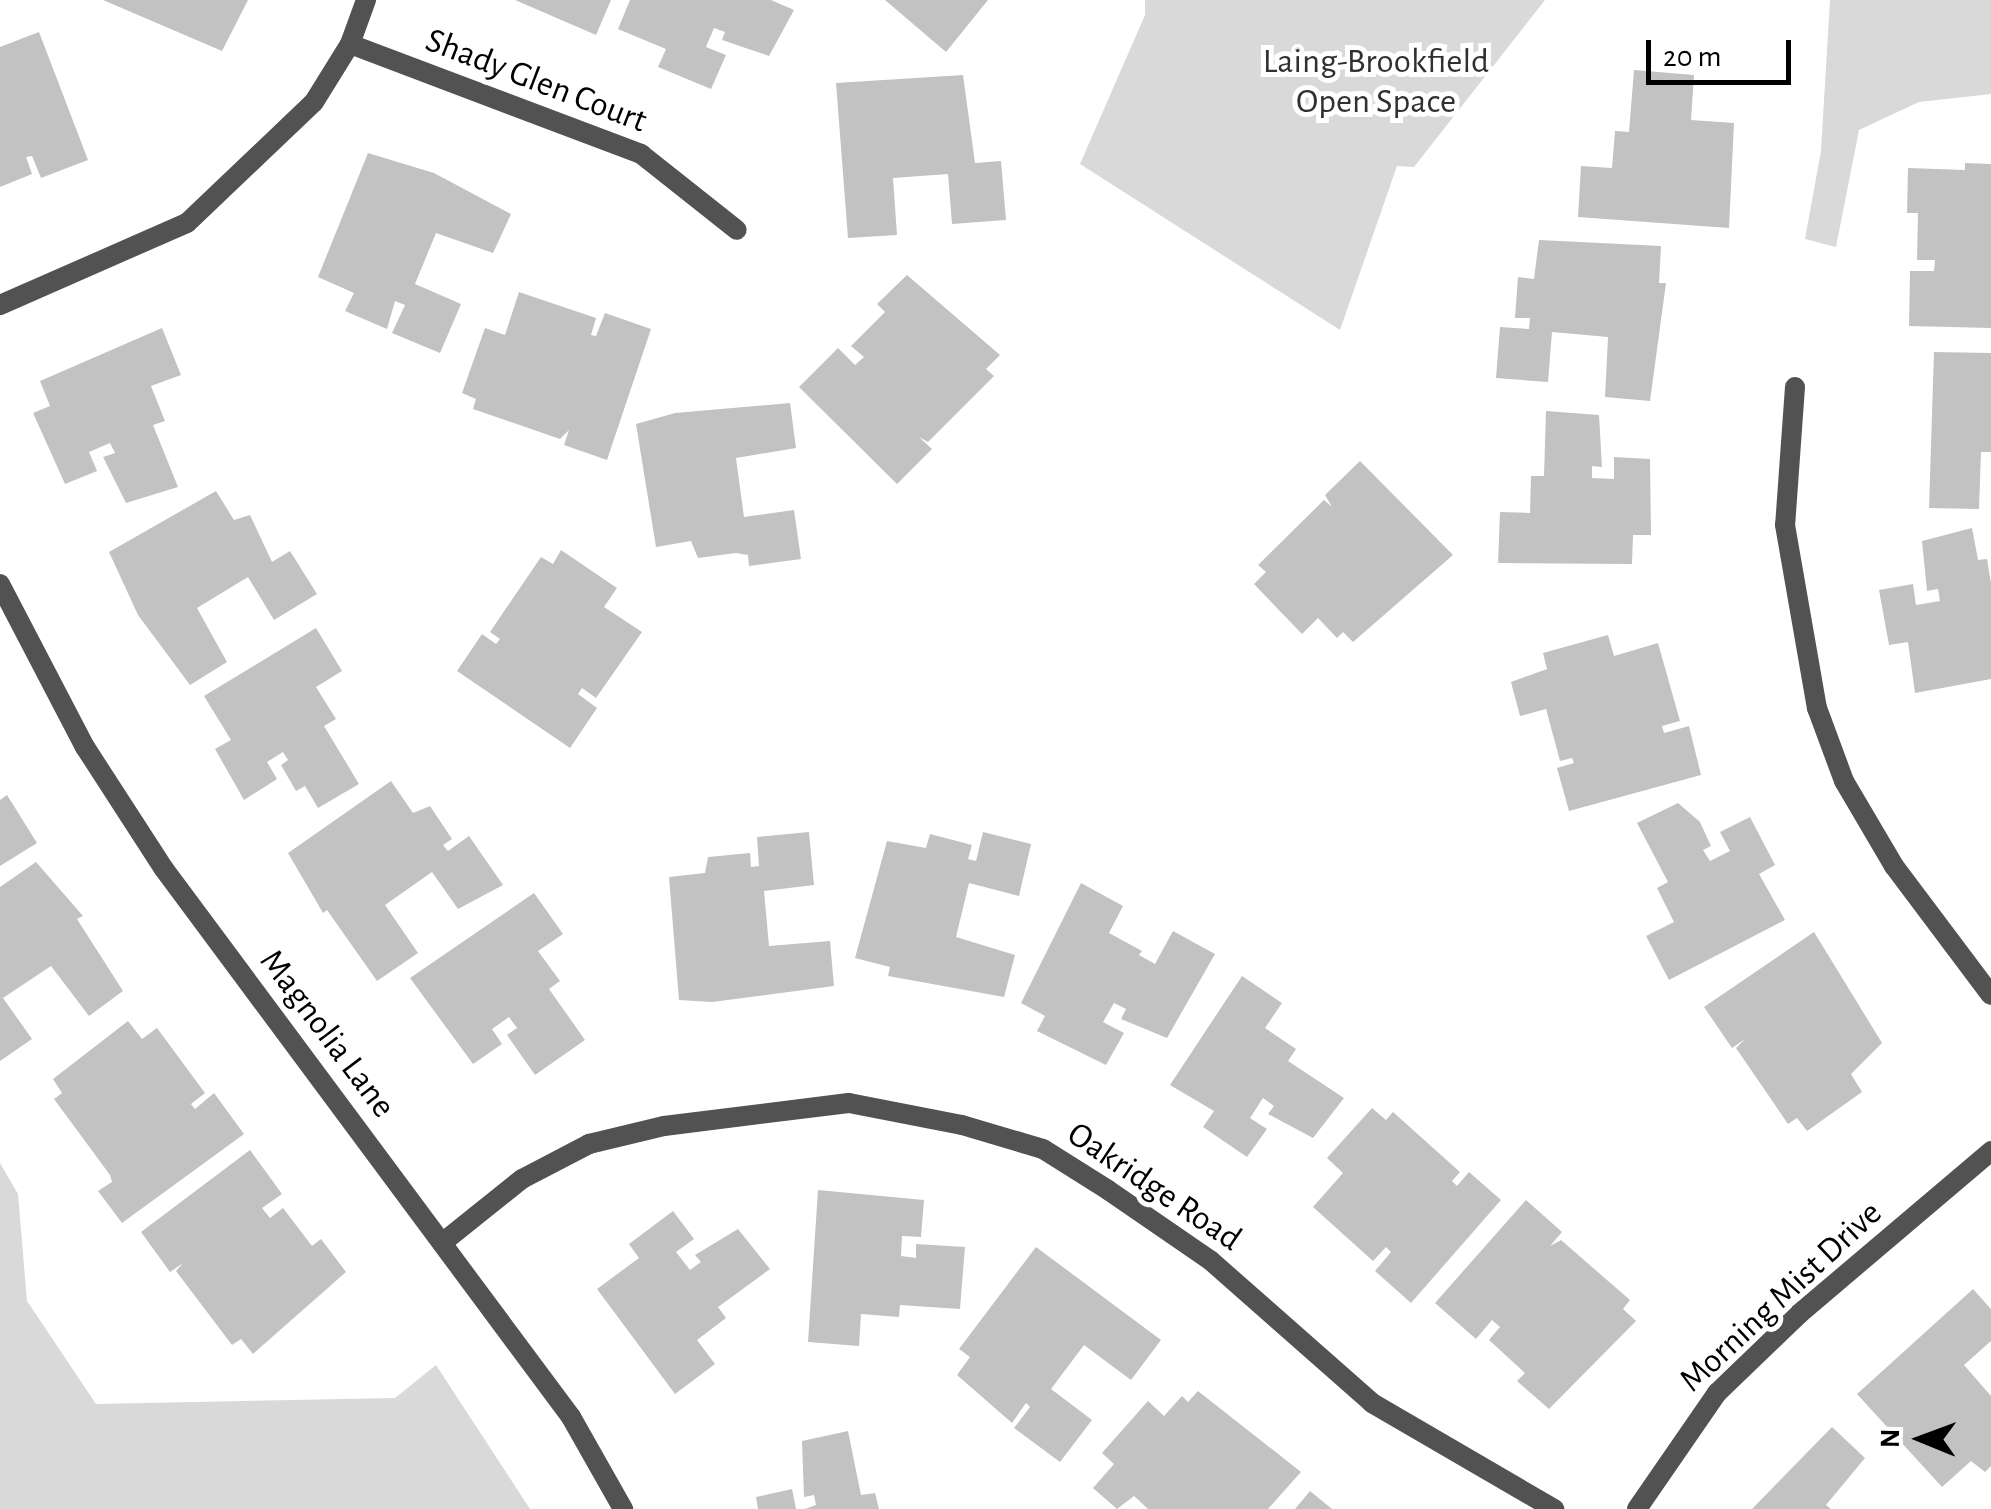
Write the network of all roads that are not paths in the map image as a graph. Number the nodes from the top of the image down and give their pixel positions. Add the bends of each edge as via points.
1 (366, 0) edge
2 (350, 44) junction
3 (737, 230) dead end
4 (0, 305) edge
5 (1795, 388) dead end
6 (0, 584) edge
7 (1991, 995) edge
8 (1991, 1151) edge
9 (442, 1243) junction
10 (623, 1509) edge
11 (1554, 1509) edge
12 (1636, 1509) edge

1 - 2 street
2 - 3 street, Shady Glen Court via 642,154
2 - 4 street via 314,102 188,222
5 - 7 street via 1785,525 1816,708 1844,780 1894,866
6 - 9 street, Magnolia Lane via 85,746 164,869
8 - 12 street, Morning Mist Drive via 1717,1393
9 - 10 street, Magnolia Lane via 571,1417
9 - 11 street, Oakridge Road via 522,1179 590,1144 664,1126 849,1102 962,1125 1043,1149 1108,1190 1210,1260 1372,1403

